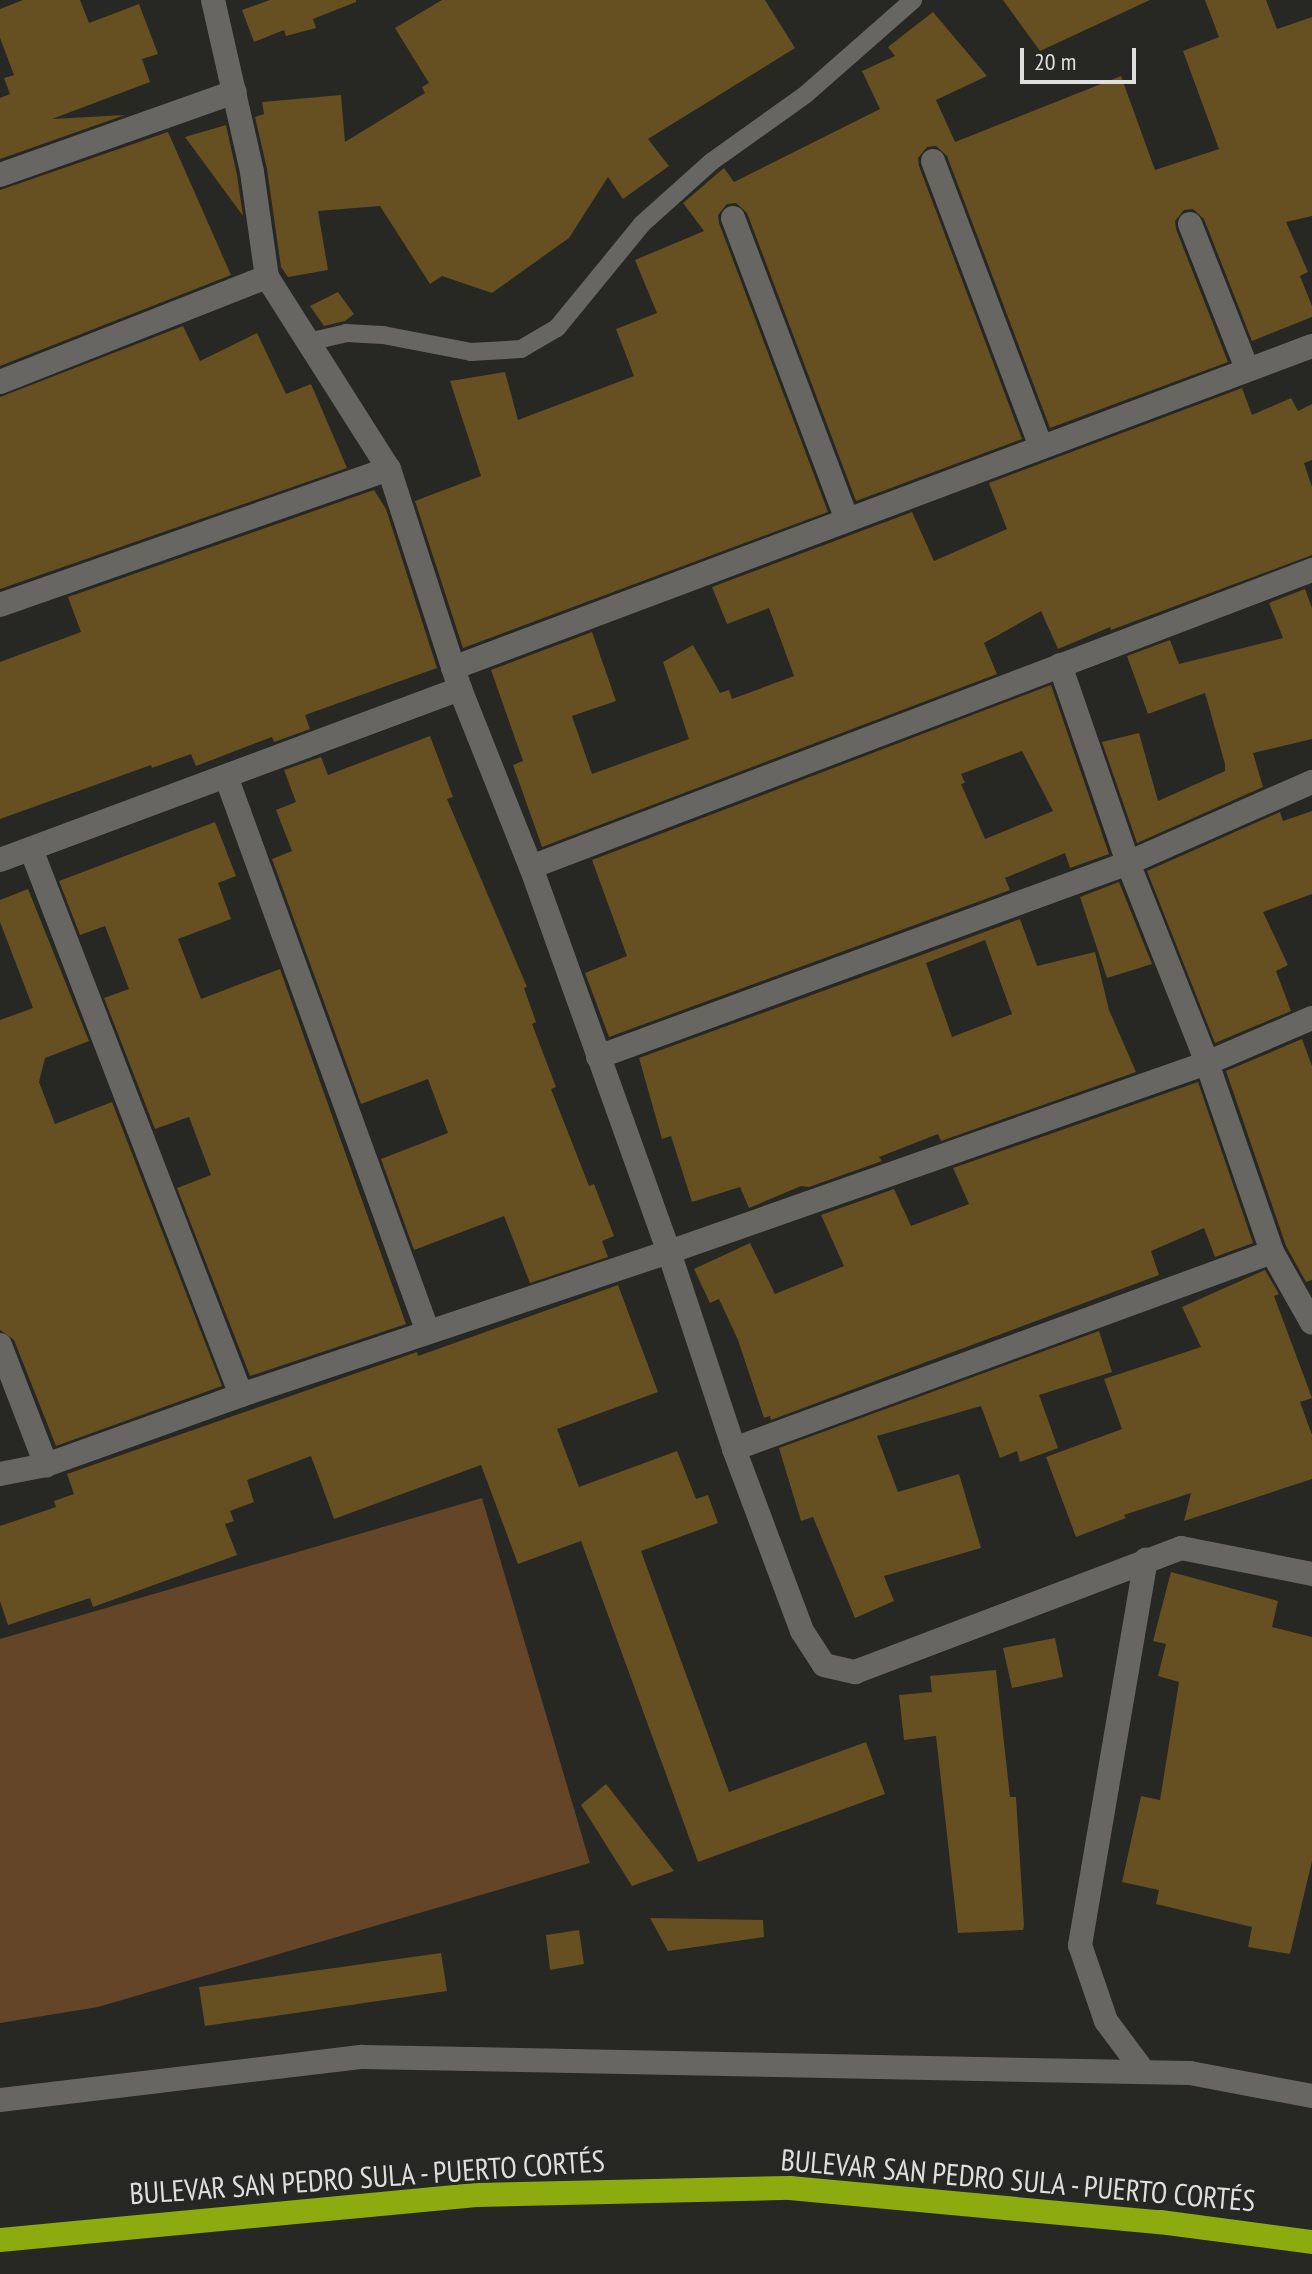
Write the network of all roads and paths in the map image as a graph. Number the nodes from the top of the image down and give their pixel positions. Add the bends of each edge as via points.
1 (213, 0) edge
2 (913, 0) edge
3 (235, 92) junction
4 (933, 161) dead end
5 (0, 175) edge
6 (733, 218) dead end
7 (1190, 224) dead end
8 (267, 277) junction
9 (308, 342) junction
10 (1312, 346) edge
11 (1247, 369) junction
12 (0, 382) edge
13 (1041, 447) junction
14 (389, 469) junction
15 (847, 520) junction
16 (1312, 570) edge
17 (0, 605) edge
18 (1060, 665) junction
19 (457, 678) junction
20 (227, 779) junction
21 (1312, 782) edge
22 (31, 849) junction
23 (0, 860) edge
24 (1128, 863) junction
25 (531, 867) junction
26 (1312, 1018) edge
27 (598, 1057) junction
28 (1207, 1063) junction
29 (669, 1252) junction
30 (1272, 1252) junction
31 (1312, 1323) edge
32 (428, 1332) junction
33 (0, 1345) edge
34 (241, 1395) junction
35 (734, 1449) junction
36 (46, 1465) junction
37 (0, 1474) edge
38 (1146, 1560) junction
39 (1312, 1574) edge
40 (1144, 2072) junction
41 (1312, 2096) edge
42 (0, 2100) edge
43 (0, 2240) edge
44 (1312, 2242) edge

1 - 3 street
2 - 9 lane via 805,95 711,162 642,224 557,328 521,349 471,352 346,333
3 - 5 street
3 - 8 street
4 - 13 street
6 - 15 street
7 - 11 street
8 - 9 street
8 - 12 street
9 - 14 street
10 - 11 street
11 - 13 street
13 - 15 street
14 - 17 street
14 - 19 street
15 - 19 street
16 - 18 street
18 - 24 street
18 - 25 street
19 - 20 street
19 - 25 street
20 - 22 street
20 - 32 street
21 - 24 street
22 - 23 street
22 - 34 street
24 - 27 street
24 - 28 street
25 - 27 street
26 - 28 street
27 - 29 street
28 - 29 street
28 - 30 street
29 - 32 street
29 - 35 street
30 - 31 street
30 - 35 street
32 - 34 street
33 - 36 street
34 - 36 street
35 - 38 street via 802,1631 824,1665 855,1672
36 - 37 street
38 - 39 street via 1181,1548
38 - 40 street via 1080,1945 1106,2021
40 - 41 street via 1190,2073
40 - 42 street via 362,2057
43 - 44 highway, BULEVAR SAN PEDRO SULA - PUERTO CORTÉS via 476,2195 790,2188 1160,2222

